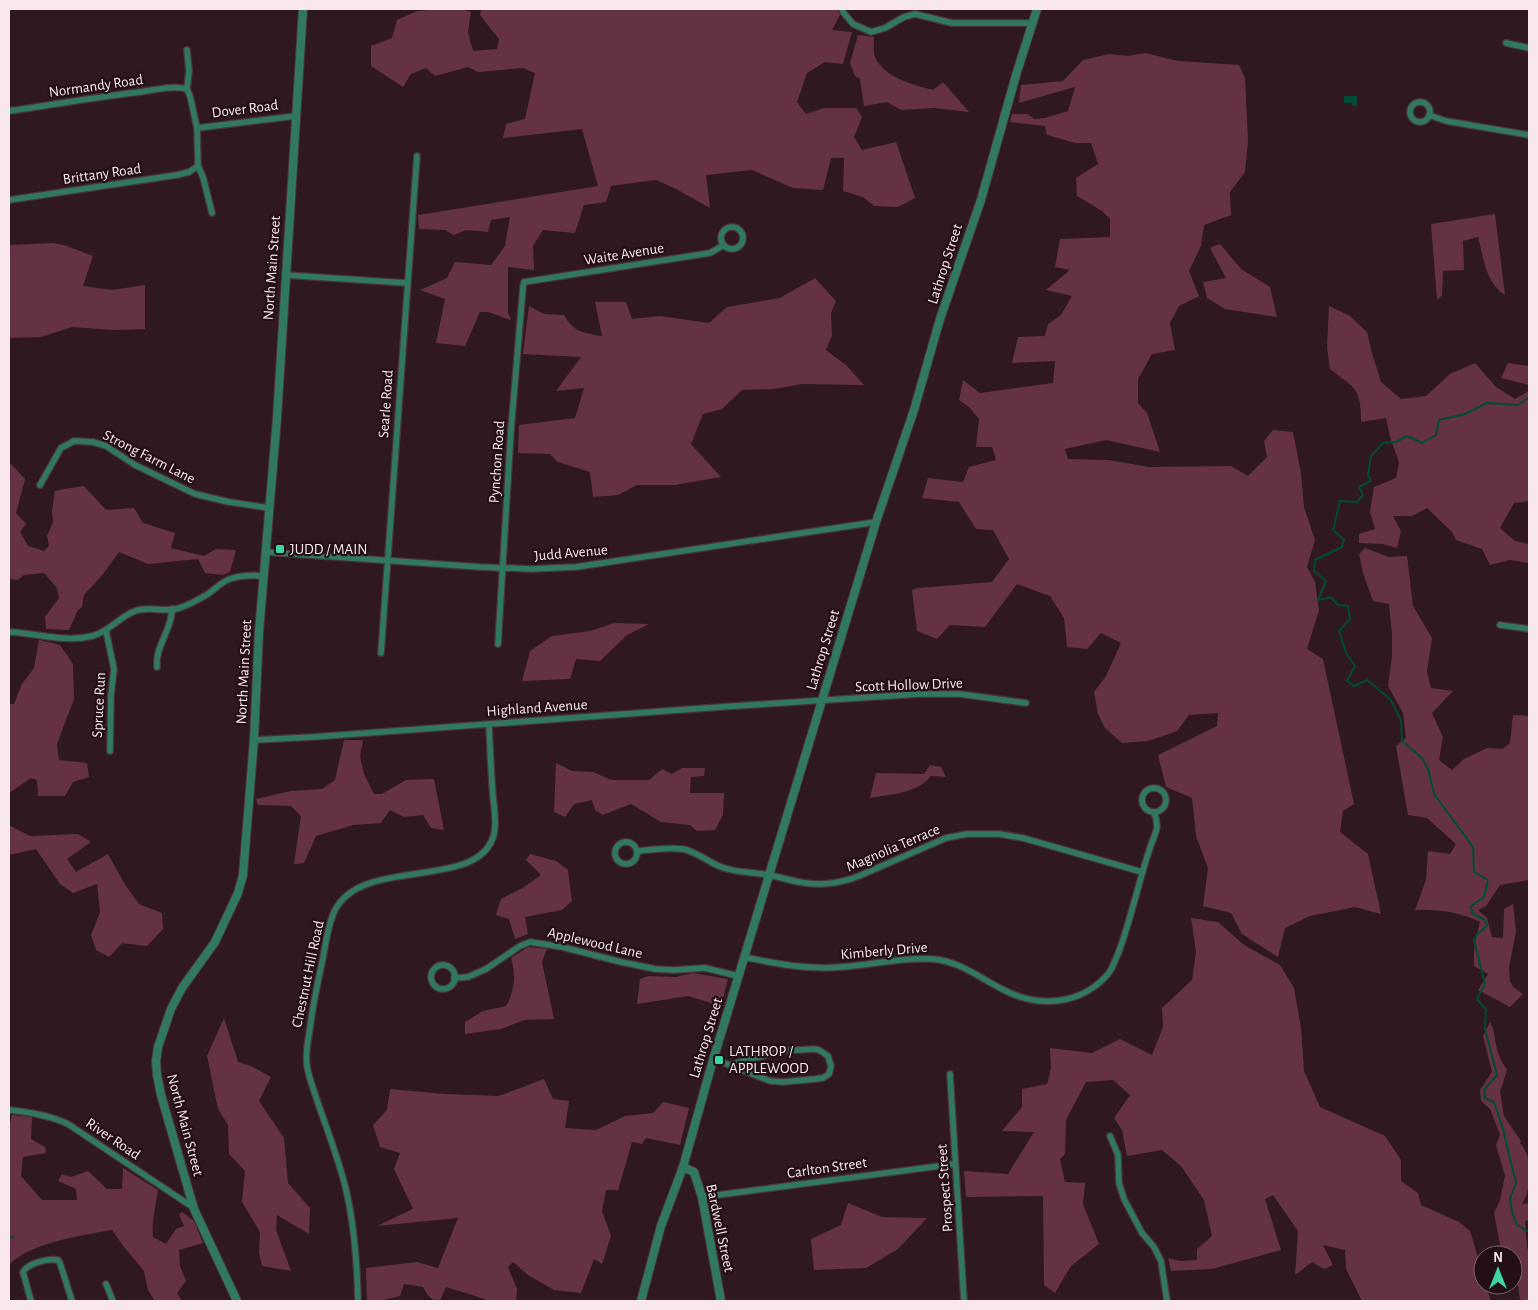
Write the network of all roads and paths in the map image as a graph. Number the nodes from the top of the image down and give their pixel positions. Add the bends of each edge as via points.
1 (303, 9) edge
2 (842, 9) edge
3 (1037, 9) edge
4 (1032, 23) junction
5 (1506, 43) dead end
6 (1529, 48) edge
7 (187, 50) dead end
8 (187, 89) junction
9 (9, 111) edge
10 (1429, 115) dead end
11 (296, 116) junction
12 (197, 128) junction
13 (1529, 135) edge
14 (417, 156) dead end
15 (198, 166) junction
16 (9, 200) edge
17 (212, 213) dead end
18 (724, 245) dead end
19 (285, 275) junction
20 (524, 282) joint
21 (407, 283) junction
22 (40, 485) dead end
23 (269, 508) junction
24 (876, 522) junction
25 (265, 552) junction
26 (388, 560) junction
27 (503, 568) junction
28 (264, 576) junction
29 (172, 609) junction
30 (1500, 625) dead end
31 (1529, 629) edge
32 (106, 631) junction
33 (9, 632) edge
34 (498, 644) dead end
35 (381, 653) dead end
36 (157, 667) dead end
37 (821, 701) junction
38 (1026, 702) dead end
39 (489, 724) junction
40 (254, 740) junction
41 (110, 751) dead end
42 (1154, 812) junction
43 (637, 851) dead end
44 (1142, 872) junction
45 (769, 875) junction
46 (744, 957) junction
47 (738, 976) junction
48 (454, 978) junction
49 (714, 1060) junction
50 (729, 1065) junction
51 (950, 1074) dead end
52 (9, 1110) edge
53 (1110, 1136) dead end
54 (955, 1164) junction
55 (682, 1167) junction
56 (702, 1197) junction
57 (194, 1209) junction
58 (106, 1284) dead end
59 (32, 1301) edge
60 (72, 1301) edge
61 (113, 1301) edge
62 (237, 1301) edge
63 (358, 1301) edge
64 (641, 1301) edge
65 (721, 1301) edge
66 (964, 1301) edge
67 (1167, 1301) edge

1 - 11 street, North Main Street
2 - 4 street via 853,24 871,32 915,14 952,23
3 - 4 street, Lathrop Street
4 - 24 street, Lathrop Street via 980,201
5 - 6 street
7 - 8 street
8 - 9 street, Normandy Road via 172,88
8 - 12 street
10 - 13 street via 1446,121
11 - 12 street, Dover Road
11 - 19 street, North Main Street
12 - 15 street
14 - 21 street, Searle Road
15 - 16 street, Brittany Road via 177,175
15 - 17 street via 204,177
18 - 20 street, Waite Avenue via 710,253
19 - 21 street
19 - 23 street, North Main Street
20 - 27 street, Pynchon Road
21 - 26 street, Searle Road
22 - 23 street, Strong Farm Lane via 61,448 74,441 93,442 195,494
23 - 25 street, North Main Street
24 - 27 street, Judd Avenue via 576,567
24 - 37 street, Lathrop Street
25 - 26 street, Judd Avenue
25 - 28 street, North Main Street
26 - 27 street, Judd Avenue
26 - 35 street, Searle Road
27 - 34 street, Pynchon Road
28 - 29 street via 231,578 198,600
28 - 40 street, North Main Street
29 - 32 street via 135,611
29 - 36 street via 170,624 157,656
30 - 31 street
32 - 33 street via 74,639
32 - 41 street, Spruce Run via 114,669
37 - 38 street, Scott Hollow Drive via 960,694
37 - 39 street, Highland Avenue
37 - 45 street, Lathrop Street
39 - 40 street, Highland Avenue
39 - 63 street, Chestnut Hill Road via 495,816 490,845 470,862 364,884 342,901 330,924 306,1060 343,1179 357,1261
40 - 57 street, North Main Street via 246,848 238,893 215,942 182,988 157,1054 161,1095
42 - 42 street, Kimberly Drive via 1146,810 1142,799 1152,788 1163,792 1166,799 1162,809
42 - 44 street, Kimberly Drive via 1156,829
43 - 45 street, Magnolia Terrace via 688,850 730,870
44 - 45 street, Magnolia Terrace via 1024,838 980,834 934,842 845,882 817,884
44 - 46 street, Kimberly Drive via 1126,934 1109,973 1084,993 1059,1001 1021,998 958,964 943,960 917,958 812,968
45 - 46 street, Lathrop Street
46 - 47 street, Lathrop Street
47 - 48 street, Applewood Lane via 705,968 656,969 530,942 486,969 468,977
47 - 49 street, Lathrop Street
48 - 48 street, Applewood Lane via 452,985 445,989 437,988 431,974 442,965 452,970
49 - 50 street
49 - 55 street, Lathrop Street
50 - 50 street via 774,1052 814,1049 828,1056 831,1066 827,1075 783,1082 770,1081
51 - 54 street, Prospect Street
52 - 57 street, River Road via 35,1112 68,1124
53 - 67 street via 1118,1155 1119,1183 1124,1199 1161,1261
54 - 56 street, Carlton Street
54 - 66 street, Prospect Street
55 - 56 street, Bardwell Street via 694,1172
55 - 64 street, Lathrop Street via 661,1226
56 - 65 street, Bardwell Street
57 - 62 street, North Main Street
58 - 61 street
59 - 60 street via 23,1272 28,1266 54,1259 60,1263

